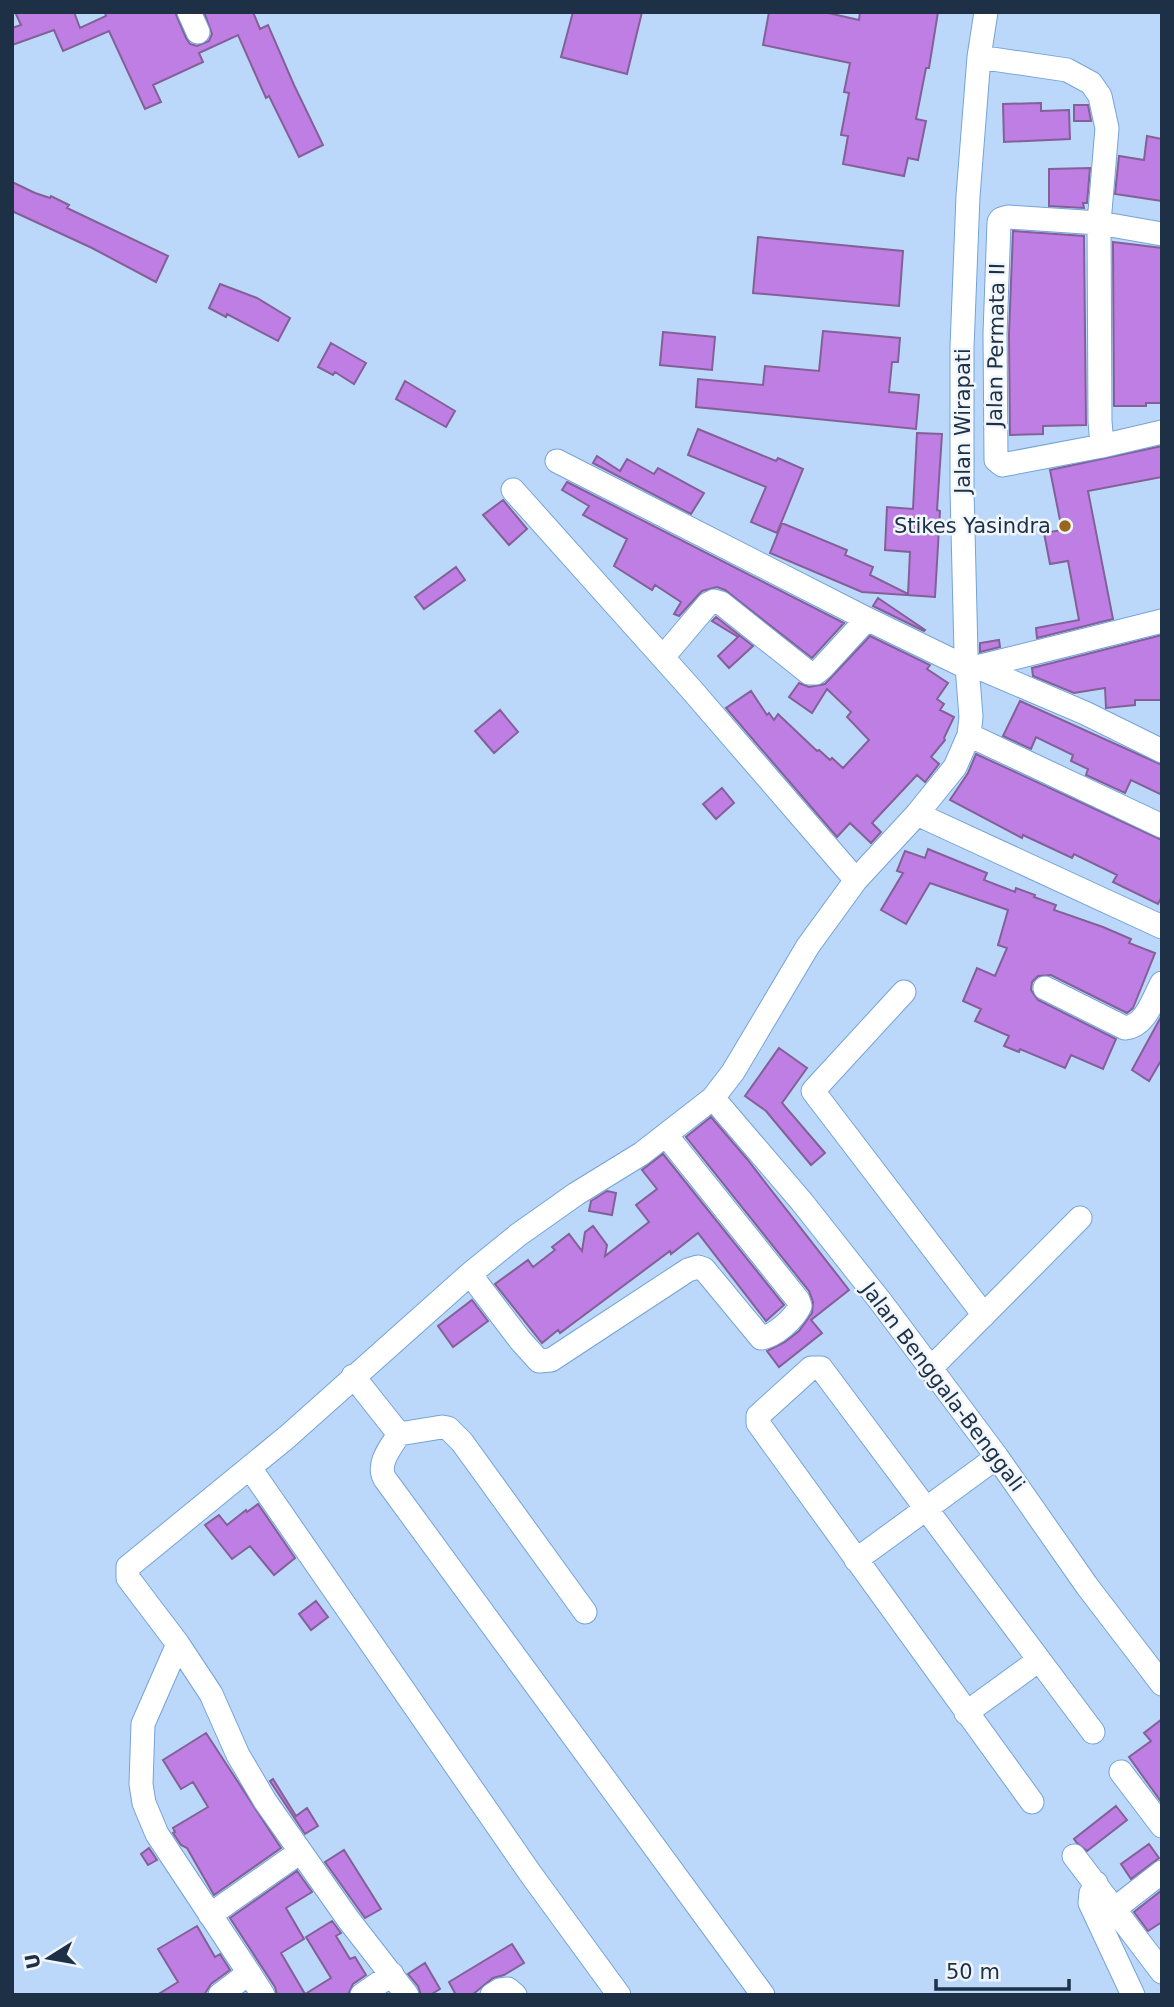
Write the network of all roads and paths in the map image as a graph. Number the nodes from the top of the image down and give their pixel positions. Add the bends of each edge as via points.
1 (986, 12) edge
2 (979, 57) junction
3 (1098, 223) junction
4 (1162, 234) edge
5 (1162, 432) edge
6 (1102, 446) junction
7 (557, 461) dead end
8 (513, 490) dead end
9 (867, 620) junction
10 (1162, 621) edge
11 (663, 657) junction
12 (972, 667) junction
13 (969, 735) junction
14 (1162, 751) edge
15 (917, 814) junction
16 (1162, 826) edge
17 (856, 880) junction
18 (1162, 927) edge
19 (1162, 983) edge
20 (1045, 988) dead end
21 (904, 992) dead end
22 (713, 1098) junction
23 (666, 1135) junction
24 (1080, 1218) dead end
25 (470, 1274) junction
26 (984, 1315) junction
27 (931, 1368) junction
28 (353, 1376) junction
29 (400, 1434) junction
30 (997, 1457) junction
31 (250, 1468) junction
32 (926, 1509) junction
33 (856, 1560) junction
34 (586, 1612) dead end
35 (178, 1644) junction
36 (1039, 1660) junction
37 (1157, 1677) edge
38 (966, 1713) junction
39 (1093, 1732) dead end
40 (1121, 1772) dead end
41 (1032, 1802) dead end
42 (1162, 1826) edge
43 (300, 1852) junction
44 (1074, 1856) dead end
45 (1162, 1872) edge
46 (211, 1915) junction
47 (1106, 1915) junction
48 (1162, 1972) edge
49 (249, 1973) junction
50 (392, 1974) junction
51 (220, 1995) edge
52 (262, 1995) edge
53 (362, 1995) edge
54 (407, 1995) edge
55 (492, 1995) edge
56 (515, 1995) edge
57 (619, 1995) edge
58 (763, 1995) edge
59 (1133, 1995) edge

1 - 2 street, Jalan Wirapati
2 - 3 street via 1067,70 1096,89 1107,128
2 - 12 street, Jalan Wirapati via 962,347 962,490
3 - 4 street
3 - 6 street
3 - 6 street, Jalan Permata II via 1009,217 999,222 995,456 1002,465
5 - 6 street
7 - 9 street
8 - 11 street
9 - 11 street via 822,668 809,673 714,601
9 - 12 street
10 - 12 street
11 - 17 street
12 - 13 street, Jalan Wirapati
12 - 14 street via 1085,712
13 - 15 street, Jalan Wirapati via 955,768
13 - 16 street
15 - 17 street, Jalan Wirapati
15 - 18 street
17 - 22 street, Jalan Wirapati via 808,946
19 - 20 street via 1141,1022 1130,1028
21 - 26 street via 813,1091
22 - 23 street, Jalan Wirapati
22 - 27 street, Jalan Benggala-Benggali via 802,1202
23 - 25 street, Jalan Wirapati via 528,1228
23 - 25 street via 798,1300 797,1312 771,1334 761,1338 698,1267 551,1360 540,1361
24 - 26 street
25 - 28 street, Jalan Wirapati
26 - 27 street
27 - 30 street, Jalan Benggala-Benggali
28 - 29 street
28 - 31 street, Jalan Wirapati
29 - 34 street via 448,1428
29 - 58 street via 381,1464 385,1479
30 - 32 street
30 - 37 street, Jalan Benggala-Benggali
31 - 35 street, Jalan Wirapati via 128,1567 128,1578
31 - 57 street
32 - 33 street
32 - 33 street via 821,1368 811,1368 758,1416 758,1423
32 - 36 street
33 - 38 street
35 - 43 street via 211,1694 237,1755
35 - 46 street via 143,1724 141,1784 157,1834
36 - 38 street
36 - 39 street
38 - 41 street
40 - 42 street
43 - 46 street
43 - 50 street
44 - 47 street via 1096,1883
45 - 47 street
46 - 49 street
47 - 48 street
47 - 59 street
49 - 51 street
49 - 52 street
50 - 53 street
50 - 54 street
55 - 56 street via 508,1989

